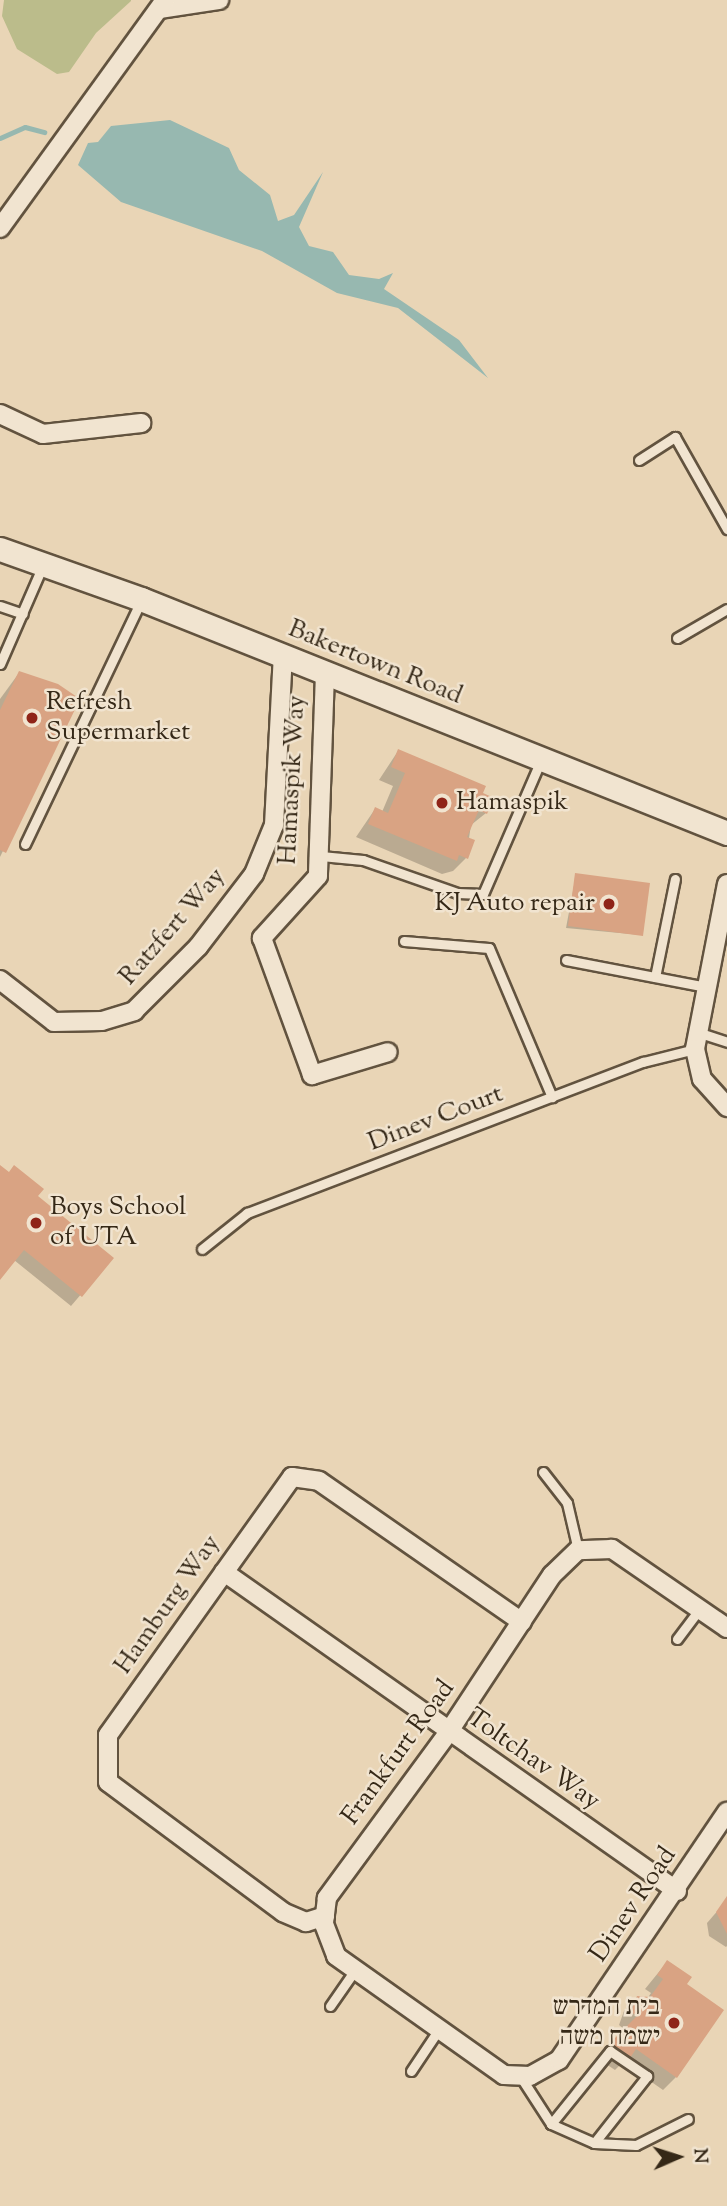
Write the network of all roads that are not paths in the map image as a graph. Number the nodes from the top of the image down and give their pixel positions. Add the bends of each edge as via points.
1 (219, 0) edge
2 (160, 3) edge
3 (0, 229) edge
4 (0, 414) edge
5 (141, 424) dead end
6 (639, 460) dead end
7 (727, 529) edge
8 (0, 549) edge
9 (44, 564) junction
10 (141, 599) junction
11 (0, 606) edge
12 (727, 608) edge
13 (23, 614) junction
14 (677, 638) dead end
15 (283, 656) junction
16 (1, 660) edge
17 (324, 673) junction
18 (541, 760) junction
19 (727, 833) edge
20 (25, 844) dead end
21 (321, 856) junction
22 (675, 879) dead end
23 (727, 884) edge
24 (404, 941) dead end
25 (566, 960) dead end
26 (655, 977) junction
27 (0, 980) edge
28 (706, 987) junction
29 (696, 1041) junction
30 (727, 1042) edge
31 (387, 1052) dead end
32 (552, 1097) junction
33 (727, 1107) edge
34 (202, 1249) dead end
35 (543, 1472) dead end
36 (578, 1550) junction
37 (224, 1572) junction
38 (699, 1609) junction
39 (522, 1622) junction
40 (727, 1628) edge
41 (677, 1639) dead end
42 (448, 1733) junction
43 (727, 1812) edge
44 (677, 1891) junction
45 (325, 1916) junction
46 (355, 1970) junction
47 (330, 2006) dead end
48 (439, 2029) junction
49 (411, 2071) dead end
50 (520, 2076) junction
51 (688, 2119) dead end
52 (551, 2124) junction
53 (594, 2143) junction

1 - 2 street
2 - 3 street
4 - 5 street via 43,434
6 - 7 lane via 675,437
8 - 9 street, Bakertown Road
9 - 10 street, Bakertown Road
9 - 13 lane
10 - 15 street, Bakertown Road
10 - 20 lane
11 - 13 lane
12 - 14 lane
13 - 16 lane
15 - 17 street, Bakertown Road
15 - 27 street, Ratzfert Way via 280,792 254,874 198,947 134,1011 79,1024 36,1014
17 - 18 street, Bakertown Road
17 - 21 street, Hamaspik Way
18 - 19 street, Bakertown Road
18 - 21 lane via 482,894 457,893 363,860
21 - 31 street, Hamaspik Way via 318,876 262,938 312,1074
22 - 26 lane
23 - 28 street
24 - 32 lane via 489,948
25 - 26 lane
26 - 28 lane
28 - 29 street
29 - 30 lane
29 - 32 lane, Dinev Court
29 - 33 street via 702,1079
32 - 34 lane, Dinev Court via 247,1213
35 - 36 lane via 567,1503
36 - 38 street via 612,1549
36 - 39 street, Frankfurt Road
37 - 39 street, Hamburg Way via 292,1477 310,1477
37 - 42 street, Toltchav Way
37 - 45 street, Hamburg Way via 108,1735 105,1777 283,1912 306,1922
38 - 40 street
38 - 41 lane
39 - 42 street, Frankfurt Road
42 - 44 street, Toltchav Way
42 - 45 street, Frankfurt Road via 327,1898
43 - 44 street, Dinev Road
44 - 50 street, Dinev Road via 559,2060
45 - 46 street via 336,1956
46 - 47 lane
46 - 48 street
48 - 49 lane
48 - 50 street via 504,2075
50 - 52 lane
51 - 53 lane via 636,2145
52 - 53 lane
52 - 53 lane via 610,2051 647,2076

